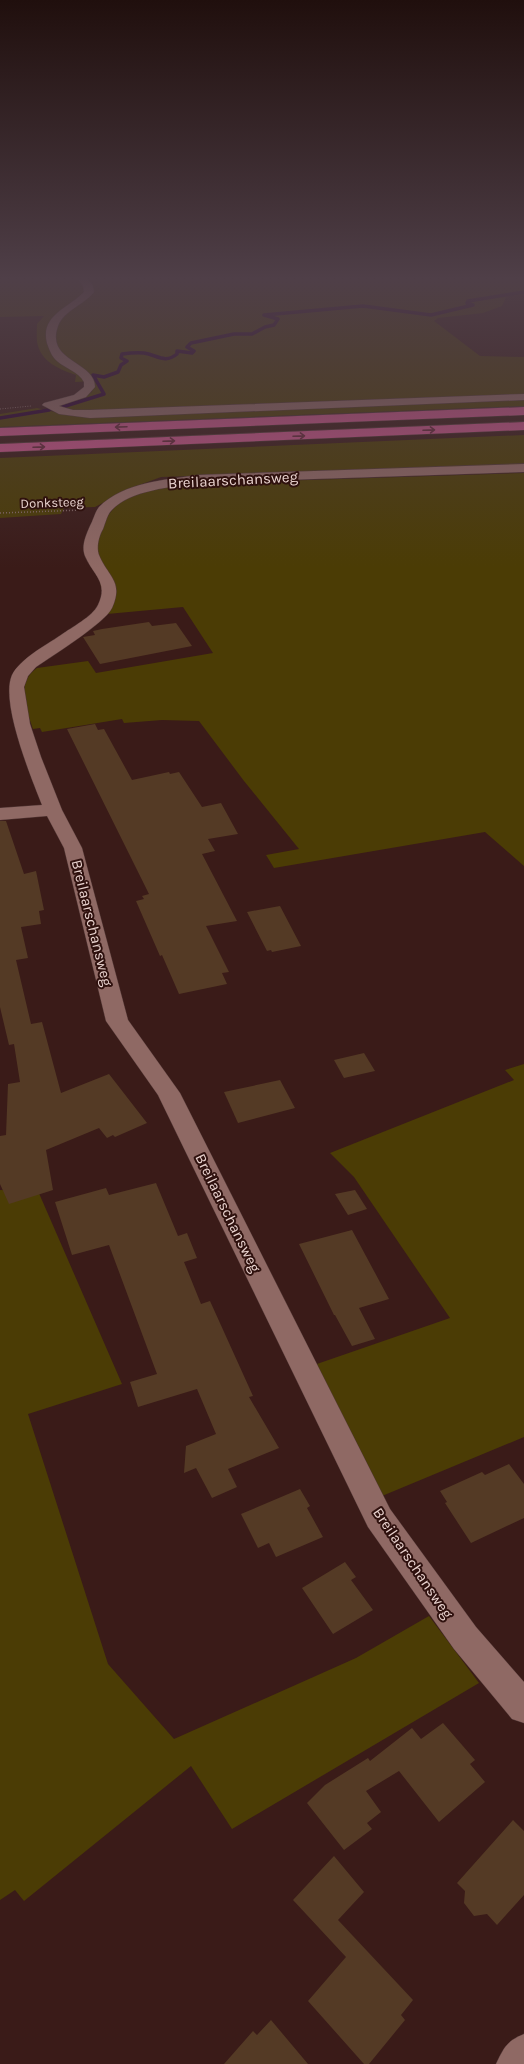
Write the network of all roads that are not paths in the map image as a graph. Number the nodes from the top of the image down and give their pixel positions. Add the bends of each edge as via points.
1 (86, 375) edge
2 (524, 397) edge
3 (524, 411) edge
4 (524, 426) edge
5 (0, 432) edge
6 (0, 448) edge
7 (524, 468) edge
8 (53, 810) junction
9 (0, 814) edge
10 (524, 1707) edge
11 (524, 2053) edge
12 (516, 2064) edge

1 - 2 street via 90,385 86,392 48,405 66,413 90,414
3 -> 5 highway
6 -> 4 highway
7 - 8 street, Breilaarschansweg via 174,481 137,490 104,510 93,534 91,547 92,556 105,575 110,588 104,609 74,634 30,664 20,675 16,687 22,724
8 - 9 street
8 - 10 street, Breilaarschansweg via 73,848 117,1021 168,1093 379,1518 465,1638
11 - 12 street

